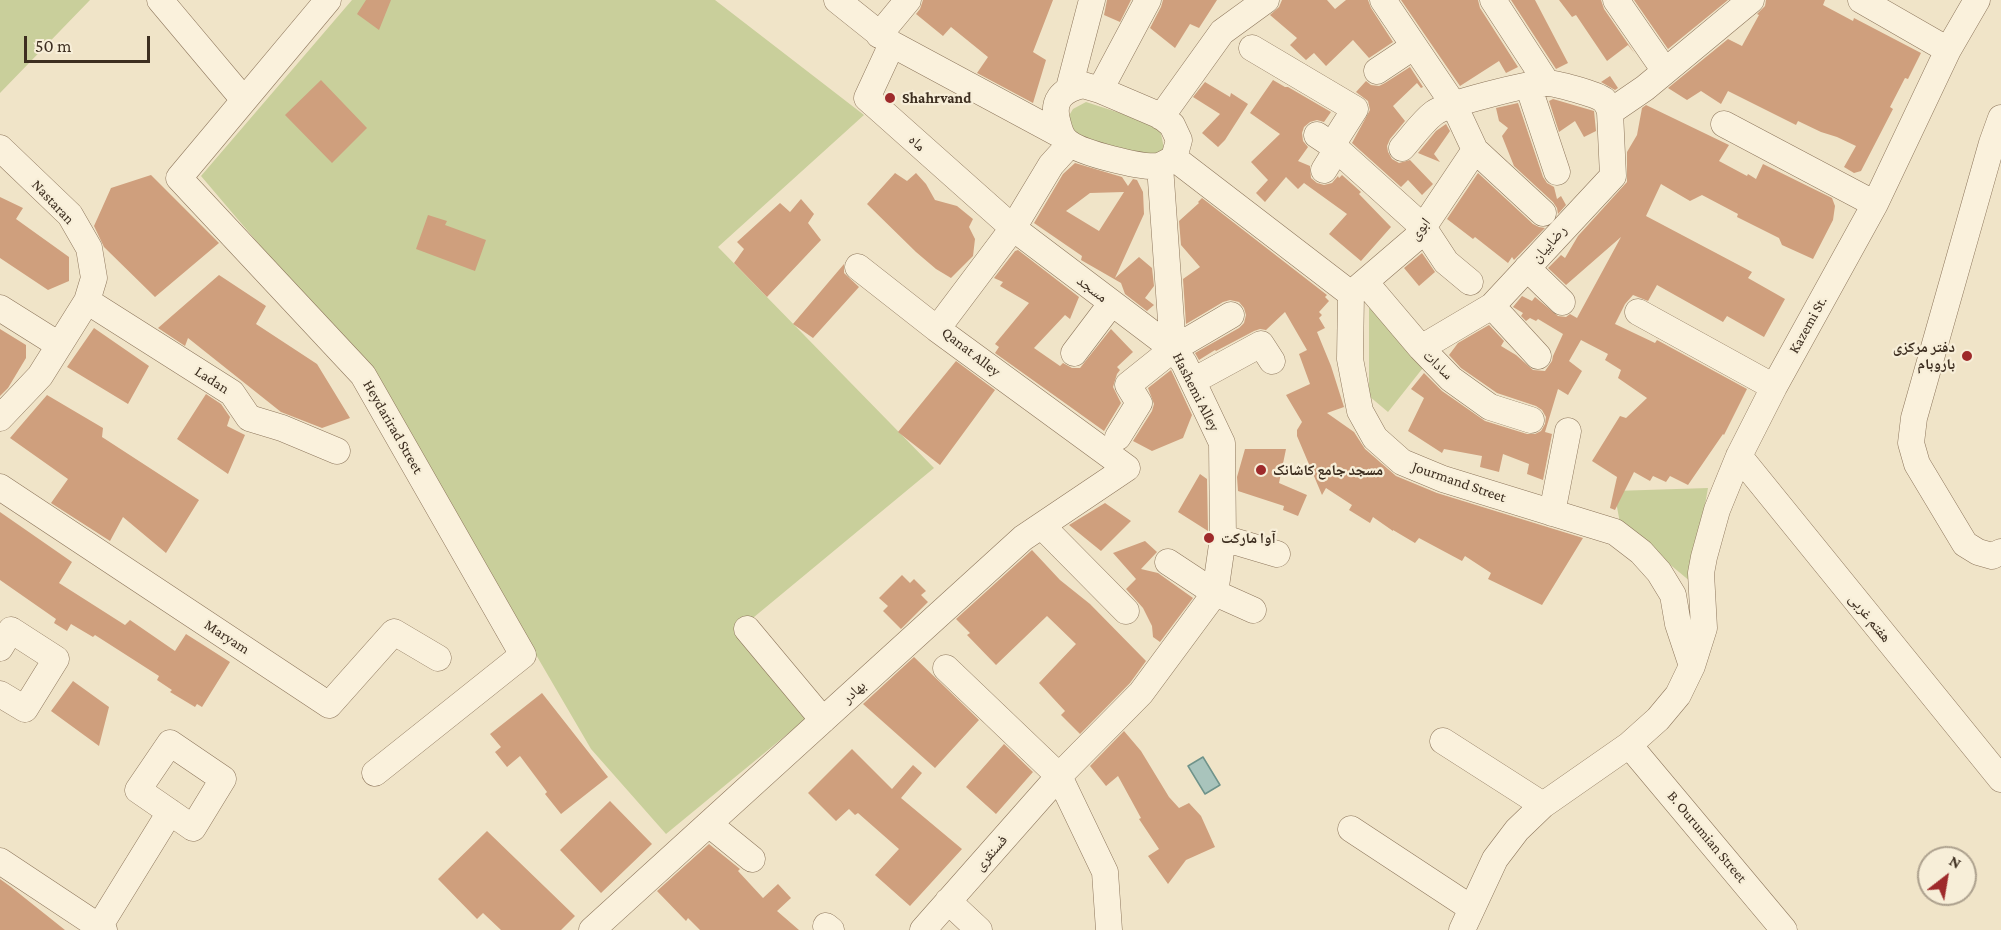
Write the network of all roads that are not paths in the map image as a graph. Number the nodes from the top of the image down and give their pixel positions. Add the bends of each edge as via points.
1 (160, 0) edge
2 (328, 0) edge
3 (837, 0) edge
4 (908, 0) edge
5 (1092, 0) edge
6 (1148, 0) edge
7 (1266, 0) edge
8 (1383, 0) edge
9 (1493, 0) edge
10 (1616, 0) edge
11 (1861, 0) edge
12 (1977, 0) edge
13 (1744, 2) edge
14 (886, 40) junction
15 (1413, 47) junction
16 (1252, 48) dead end
17 (1948, 50) junction
18 (1377, 71) dead end
19 (1665, 71) junction
20 (1537, 84) junction
21 (1069, 88) junction
22 (1100, 90) junction
23 (244, 100) junction
24 (1454, 105) junction
25 (1615, 109) junction
26 (1161, 117) junction
27 (2001, 118) edge
28 (1724, 124) dead end
29 (1065, 140) junction
30 (0, 148) edge
31 (1402, 148) dead end
32 (1475, 150) junction
33 (1167, 162) junction
34 (1557, 172) dead end
35 (1875, 204) junction
36 (1543, 213) dead end
37 (1423, 227) junction
38 (1013, 228) junction
39 (858, 267) dead end
40 (1527, 268) junction
41 (1470, 282) dead end
42 (1358, 288) junction
43 (87, 301) junction
44 (1562, 302) dead end
45 (1112, 304) junction
46 (1492, 306) junction
47 (0, 308) edge
48 (1638, 312) dead end
49 (1231, 315) dead end
50 (937, 328) junction
51 (59, 345) junction
52 (1420, 348) junction
53 (1173, 349) junction
54 (1074, 353) dead end
55 (1538, 356) dead end
56 (1272, 361) dead end
57 (1193, 381) junction
58 (1774, 387) junction
59 (0, 418) edge
60 (1531, 420) dead end
61 (1568, 431) dead end
62 (1118, 437) dead end
63 (337, 451) dead end
64 (1740, 456) junction
65 (1127, 468) joint
66 (0, 487) edge
67 (1552, 513) junction
68 (1042, 526) junction
69 (1223, 538) junction
70 (2001, 552) edge
71 (1277, 554) dead end
72 (1168, 561) dead end
73 (1215, 593) junction
74 (1252, 610) dead end
75 (1126, 611) dead end
76 (747, 628) dead end
77 (0, 648) edge
78 (438, 658) dead end
79 (1692, 666) junction
80 (946, 668) dead end
81 (1, 697) edge
82 (824, 720) junction
83 (1443, 741) dead end
84 (1629, 745) junction
85 (375, 772) dead end
86 (1059, 776) junction
87 (2001, 779) edge
88 (1543, 805) junction
89 (170, 812) dead end
90 (709, 824) junction
91 (1351, 830) dead end
92 (752, 858) dead end
93 (0, 861) edge
94 (948, 901) junction
95 (1467, 919) edge
96 (101, 928) edge
97 (592, 930) edge
98 (923, 930) edge
99 (979, 930) edge
100 (1109, 930) edge
101 (1784, 930) edge

1 - 23 street
2 - 23 street, Heydarirad Street
3 - 14 street
4 - 14 street
5 - 21 street
6 - 22 street
7 - 26 street via 1222,32
8 - 15 street
9 - 20 street
10 - 19 street
11 - 17 street
12 - 17 street, Kazemi St.
13 - 19 street
14 - 29 street
14 - 38 street, ماه via 867,98
15 - 18 street
15 - 24 street
16 - 37 street via 1355,109 1328,150
17 - 35 street, Kazemi St.
19 - 25 street
20 - 24 street
20 - 25 street via 1593,94
20 - 34 street
21 - 22 street via 1083,85
21 - 29 street via 1058,99 1054,112
22 - 26 street
23 - 85 street, Heydarirad Street via 179,178 363,375 524,655
24 - 31 street via 1434,112
24 - 32 street
25 - 40 street, رضاییان via 1613,176
26 - 33 street, Hashemi Alley via 1172,125 1179,140
27 - 70 street via 1917,407 1911,443 1917,464 1965,544 1992,556
28 - 35 street
29 - 33 street via 1089,152 1142,166
29 - 38 street, Qanat Alley
30 - 43 street, Nastaran via 70,215 88,248 94,278
32 - 36 street
32 - 37 street, ابوی
33 - 42 street
33 - 53 street, Hashemi Alley
35 - 58 street, Kazemi St.
37 - 41 street via 1446,262
37 - 42 street, ابوی via 1416,238
38 - 45 street, مسجد
38 - 50 street, Qanat Alley
39 - 50 street
40 - 44 street
40 - 46 street, رضاییان
42 - 52 street, سادات
42 - 67 street, Jourmand Street via 1350,359 1360,411 1375,438 1402,462
43 - 51 street
43 - 63 street, Ladan via 232,393 249,418
45 - 53 street, مسجد
45 - 54 street
46 - 52 street, رضاییان
46 - 55 street
47 - 51 street
48 - 58 street
49 - 53 street
50 - 65 street, Qanat Alley
51 - 59 street via 40,376
52 - 60 street, سادات via 1451,379 1490,406
53 - 57 street, Hashemi Alley
53 - 62 street via 1128,385 1139,403
56 - 57 street via 1262,344
57 - 69 street, Hashemi Alley via 1222,443
58 - 64 street, Kazemi St.
61 - 67 street
64 - 79 street, Kazemi St. via 1717,510 1704,557 1704,628
64 - 87 street, هفتم غربی
65 - 68 street, بهادر
66 - 78 street, Maryam via 329,705 394,632
67 - 79 street, Jourmand Street via 1615,532 1641,552 1673,595
68 - 75 street
68 - 82 street, بهادر via 1023,538
69 - 71 street
69 - 73 street, Hashemi Alley
72 - 73 street
73 - 74 street
73 - 86 street, Hashemi Alley via 1141,693
76 - 82 street
77 - 81 street via 10,630 56,659 25,709
79 - 84 street, Kazemi St. via 1678,695
80 - 86 street
82 - 90 street, بهادر
83 - 88 street
84 - 88 street, Kazemi St.
84 - 101 street, B. Ourumian Street
86 - 94 street, فسنقری
86 - 100 street via 1105,872
88 - 95 street, Kazemi St. via 1495,859
89 - 96 street
90 - 92 street
90 - 97 street, بهادر
91 - 95 street
93 - 96 street
94 - 98 street, فسنقری
94 - 99 street

